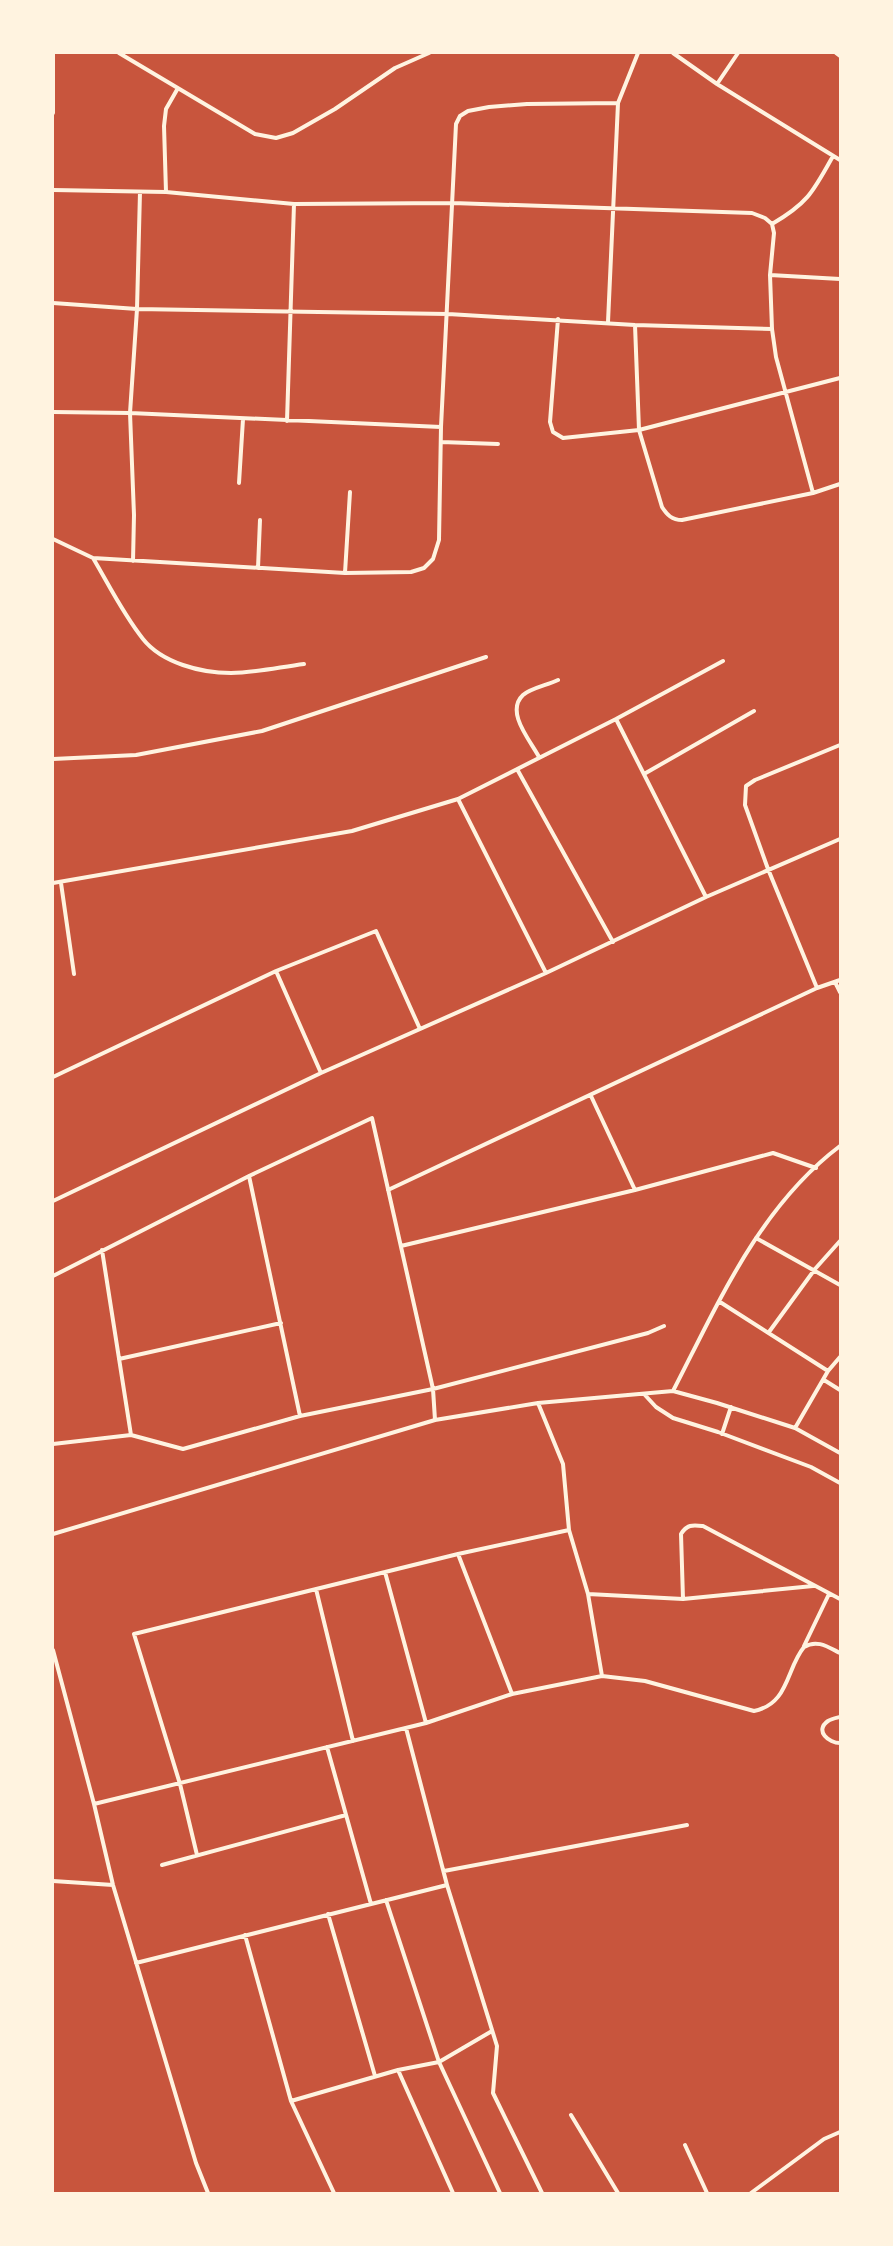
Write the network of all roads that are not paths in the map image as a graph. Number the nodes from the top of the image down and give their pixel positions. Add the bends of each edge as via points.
1 (53, 53) edge
2 (119, 53) edge
3 (429, 53) edge
4 (638, 53) edge
5 (673, 53) edge
6 (738, 53) edge
7 (836, 53) edge
8 (840, 56) edge
9 (53, 66) edge
10 (717, 84) junction
11 (178, 88) junction
12 (618, 103) junction
13 (53, 113) edge
14 (833, 156) junction
15 (840, 160) edge
16 (53, 190) edge
17 (140, 192) junction
18 (166, 192) junction
19 (453, 203) junction
20 (294, 204) junction
21 (613, 208) junction
22 (772, 224) junction
23 (770, 275) junction
24 (840, 279) edge
25 (53, 303) edge
26 (137, 309) junction
27 (290, 312) junction
28 (448, 314) junction
29 (558, 319) junction
30 (608, 322) junction
31 (635, 326) junction
32 (772, 329) junction
33 (840, 378) edge
34 (784, 392) junction
35 (53, 412) edge
36 (130, 413) junction
37 (243, 419) junction
38 (287, 421) junction
39 (441, 426) junction
40 (639, 430) junction
41 (441, 442) junction
42 (498, 444) dead end
43 (239, 483) dead end
44 (840, 484) edge
45 (350, 492) dead end
46 (813, 493) junction
47 (260, 520) dead end
48 (53, 539) edge
49 (93, 558) junction
50 (133, 561) junction
51 (258, 568) junction
52 (345, 573) junction
53 (486, 657) dead end
54 (723, 661) dead end
55 (304, 664) dead end
56 (558, 680) dead end
57 (754, 711) dead end
58 (616, 719) junction
59 (840, 745) edge
60 (539, 757) junction
61 (53, 759) edge
62 (517, 769) junction
63 (644, 774) junction
64 (458, 799) junction
65 (840, 839) edge
66 (768, 869) junction
67 (53, 883) edge
68 (60, 883) junction
69 (706, 897) junction
70 (613, 942) junction
71 (276, 971) junction
72 (546, 973) junction
73 (74, 974) dead end
74 (838, 981) edge
75 (817, 988) junction
76 (840, 992) edge
77 (420, 1029) junction
78 (321, 1073) junction
79 (53, 1077) edge
80 (591, 1096) junction
81 (840, 1146) edge
82 (816, 1168) junction
83 (250, 1176) junction
84 (388, 1190) junction
85 (635, 1190) junction
86 (53, 1201) edge
87 (756, 1238) junction
88 (840, 1242) edge
89 (401, 1246) junction
90 (102, 1250) junction
91 (815, 1269) junction
92 (53, 1276) edge
93 (840, 1284) edge
94 (720, 1302) junction
95 (281, 1323) junction
96 (664, 1326) dead end
97 (769, 1332) junction
98 (840, 1357) edge
99 (119, 1359) junction
100 (828, 1371) junction
101 (824, 1380) junction
102 (433, 1389) junction
103 (840, 1390) edge
104 (673, 1391) junction
105 (644, 1394) junction
106 (538, 1403) junction
107 (731, 1407) junction
108 (300, 1416) junction
109 (436, 1420) junction
110 (795, 1428) junction
111 (722, 1434) junction
112 (131, 1435) junction
113 (53, 1444) edge
114 (840, 1453) edge
115 (840, 1483) edge
116 (569, 1530) junction
117 (53, 1534) edge
118 (458, 1554) junction
119 (385, 1572) junction
120 (813, 1586) junction
121 (316, 1589) junction
122 (588, 1594) junction
123 (829, 1594) junction
124 (683, 1599) junction
125 (840, 1600) edge
126 (804, 1647) junction
127 (53, 1650) edge
128 (840, 1653) edge
129 (54, 1659) edge
130 (602, 1676) junction
131 (512, 1694) junction
132 (840, 1717) edge
133 (426, 1723) junction
134 (406, 1728) junction
135 (353, 1741) junction
136 (840, 1743) edge
137 (327, 1748) junction
138 (180, 1784) junction
139 (94, 1804) junction
140 (346, 1815) junction
141 (687, 1825) dead end
142 (198, 1856) junction
143 (162, 1865) dead end
144 (444, 1871) junction
145 (53, 1881) edge
146 (113, 1885) junction
147 (448, 1885) junction
148 (386, 1900) junction
149 (371, 1904) junction
150 (328, 1914) junction
151 (245, 1935) junction
152 (136, 1963) junction
153 (492, 2031) junction
154 (439, 2062) junction
155 (398, 2070) junction
156 (375, 2076) junction
157 (291, 2101) junction
158 (571, 2115) dead end
159 (840, 2132) edge
160 (685, 2145) dead end
161 (208, 2193) edge
162 (334, 2193) edge
163 (453, 2193) edge
164 (500, 2193) edge
165 (542, 2193) edge
166 (618, 2193) edge
167 (707, 2193) edge
168 (751, 2193) edge

1 - 9 street
2 - 11 street
3 - 11 street via 395,68 335,109 293,133 276,138 255,134
4 - 12 street
5 - 10 street
6 - 10 street
7 - 8 street
9 - 13 street
10 - 14 street
11 - 18 street via 166,109 164,126
12 - 19 street via 527,104 468,111 460,116 456,124
12 - 21 street
14 - 15 street
14 - 22 street via 813,192 798,208
16 - 17 street
17 - 18 street
17 - 26 street
18 - 20 street
19 - 20 street
19 - 21 street
19 - 28 street
20 - 27 street
21 - 22 street via 752,213
21 - 30 street
22 - 23 street via 774,233
23 - 24 street
23 - 32 street
25 - 26 street
26 - 27 street
26 - 36 street
27 - 28 street
27 - 38 street
28 - 29 street
28 - 39 street
29 - 30 street
29 - 40 street via 550,422 553,432 563,438
30 - 31 street
31 - 32 street
31 - 40 street
32 - 34 street
33 - 34 street
34 - 40 street
34 - 46 street
35 - 36 street
36 - 37 street
36 - 50 street
37 - 38 street
37 - 43 street
38 - 39 street
39 - 41 street
40 - 46 street via 662,507 668,516 676,520
41 - 42 street
41 - 52 street via 439,540 433,559 424,568 411,572
44 - 46 street
45 - 52 street
47 - 51 street
48 - 49 street
49 - 50 street
49 - 55 street via 143,640 173,662 231,673
50 - 51 street
51 - 52 street
53 - 61 street via 262,731 136,755
54 - 58 street
56 - 60 street via 524,694 515,710
57 - 63 street
58 - 60 street
58 - 63 street
59 - 66 street via 746,786 745,805
60 - 62 street
62 - 64 street
62 - 70 street
63 - 69 street
64 - 68 street via 352,831
64 - 72 street
65 - 66 street
66 - 69 street
66 - 75 street
67 - 68 street
68 - 73 street
69 - 70 street
70 - 72 street
71 - 77 street via 376,931
71 - 78 street
71 - 79 street
72 - 77 street
74 - 75 street
74 - 76 street
75 - 80 street
77 - 78 street
78 - 86 street
80 - 84 street
80 - 85 street
81 - 82 street
82 - 85 street via 773,1153
82 - 87 street via 791,1190
83 - 84 street via 372,1118
83 - 90 street
83 - 95 street
84 - 89 street
85 - 89 street
87 - 91 street
87 - 94 street
88 - 91 street
89 - 102 street
90 - 92 street
90 - 99 street
91 - 93 street
91 - 97 street
94 - 97 street
94 - 104 street
95 - 99 street
95 - 108 street
96 - 102 street via 648,1333
97 - 100 street
98 - 100 street
99 - 112 street
100 - 101 street
101 - 103 street
101 - 110 street
102 - 108 street
102 - 109 street
104 - 105 street
104 - 107 street
105 - 106 street
105 - 111 street via 664,1414
106 - 109 street
106 - 116 street via 563,1464
107 - 110 street
107 - 111 street
108 - 112 street via 183,1449
109 - 117 street
110 - 114 street
111 - 115 street via 811,1467
112 - 113 street
116 - 118 street
116 - 122 street
118 - 119 street
118 - 131 street
119 - 121 street
119 - 133 street
120 - 123 street
120 - 124 street
120 - 124 street via 704,1526 692,1525 685,1528 681,1534
121 - 135 street
121 - 138 street via 134,1634
122 - 124 street
122 - 130 street
123 - 125 street
123 - 126 street
126 - 128 street via 815,1643 822,1644
126 - 130 street via 776,1700 764,1709 754,1711 644,1681
127 - 129 street
129 - 139 street
130 - 131 street
131 - 133 street
132 - 136 street via 828,1721 823,1727 826,1739 832,1743
133 - 134 street
134 - 135 street
134 - 144 street
135 - 137 street
137 - 138 street
137 - 140 street
138 - 139 street
138 - 142 street
139 - 146 street
140 - 142 street
140 - 149 street
141 - 144 street
142 - 143 street
144 - 147 street
145 - 146 street
146 - 152 street
147 - 148 street
147 - 153 street
148 - 149 street
148 - 154 street
149 - 150 street
150 - 151 street
150 - 156 street
151 - 152 street
151 - 157 street
152 - 161 street via 196,2163
153 - 154 street
153 - 165 street via 497,2046 493,2093
154 - 155 street
154 - 164 street
155 - 156 street
155 - 163 street
156 - 157 street
157 - 162 street
158 - 166 street
159 - 168 street via 824,2139
160 - 167 street

